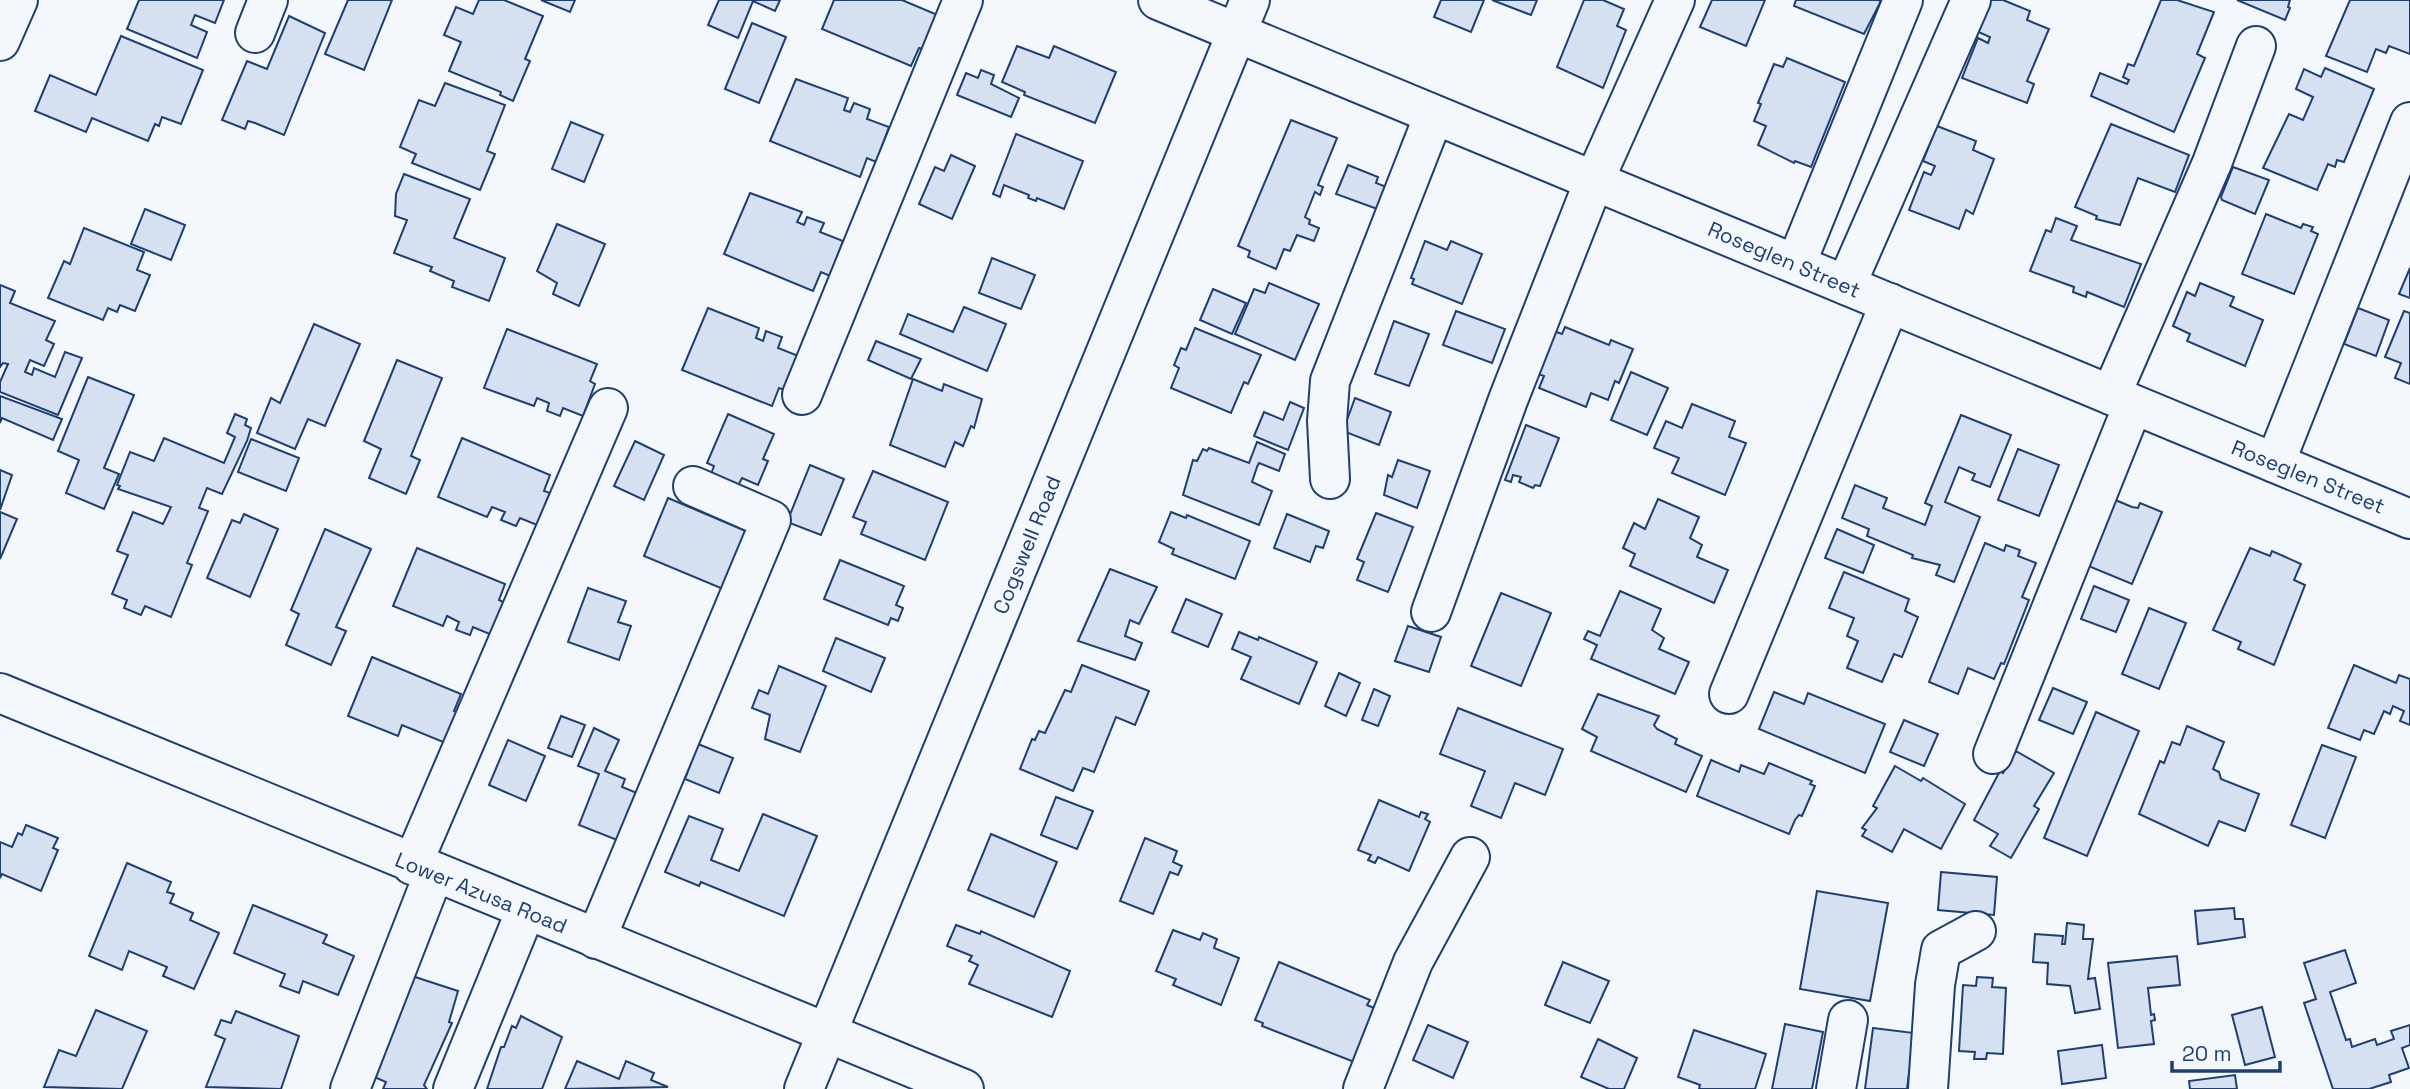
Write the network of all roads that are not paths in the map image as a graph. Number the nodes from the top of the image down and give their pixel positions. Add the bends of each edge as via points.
1 (18, 0) edge
2 (962, 0) edge
3 (1158, 0) edge
4 (1675, 0) edge
5 (1903, 0) edge
6 (1971, 0) edge
7 (1244, 16) edge
8 (0, 41) edge
9 (2256, 46) dead end
10 (1434, 115) junction
11 (2410, 122) edge
12 (1594, 181) junction
13 (1796, 264) junction
14 (1846, 285) junction
15 (1889, 303) junction
16 (802, 395) dead end
17 (2122, 400) junction
18 (608, 408) dead end
19 (2275, 463) junction
20 (1330, 479) dead end
21 (693, 486) dead end
22 (2410, 519) edge
23 (1431, 612) dead end
24 (0, 693) edge
25 (1729, 694) dead end
26 (1993, 754) dead end
27 (1470, 857) dead end
28 (423, 869) junction
29 (526, 910) junction
30 (1976, 931) dead end
31 (596, 939) junction
32 (1848, 1020) dead end
33 (826, 1034) junction
34 (350, 1089) edge
35 (453, 1089) edge
36 (804, 1089) edge
37 (964, 1089) edge
38 (1363, 1089) edge
39 (1836, 1089) edge
40 (1928, 1089) edge

1 - 8 street
2 - 16 street
3 - 7 street, Roseglen Street
4 - 12 street
5 - 13 street
6 - 14 street
7 - 10 street, Roseglen Street
7 - 33 street, Cogswell Road
9 - 17 street
10 - 12 street, Roseglen Street
10 - 20 street via 1330,382
11 - 19 street
12 - 13 street, Roseglen Street
12 - 23 street
13 - 14 street, Roseglen Street
14 - 15 street, Roseglen Street
15 - 17 street, Roseglen Street
15 - 25 street
17 - 19 street, Roseglen Street
17 - 26 street
18 - 28 street
19 - 22 street, Roseglen Street
21 - 31 street via 771,520
24 - 28 street, Lower Azusa Road
27 - 38 street via 1413,962
28 - 29 street, Lower Azusa Road
28 - 34 street
29 - 31 street, Lower Azusa Road
29 - 35 street
30 - 40 street via 1941,950
31 - 33 street, Lower Azusa Road
32 - 39 street
33 - 36 street, Cogswell Road
33 - 37 street, Lower Azusa Road

